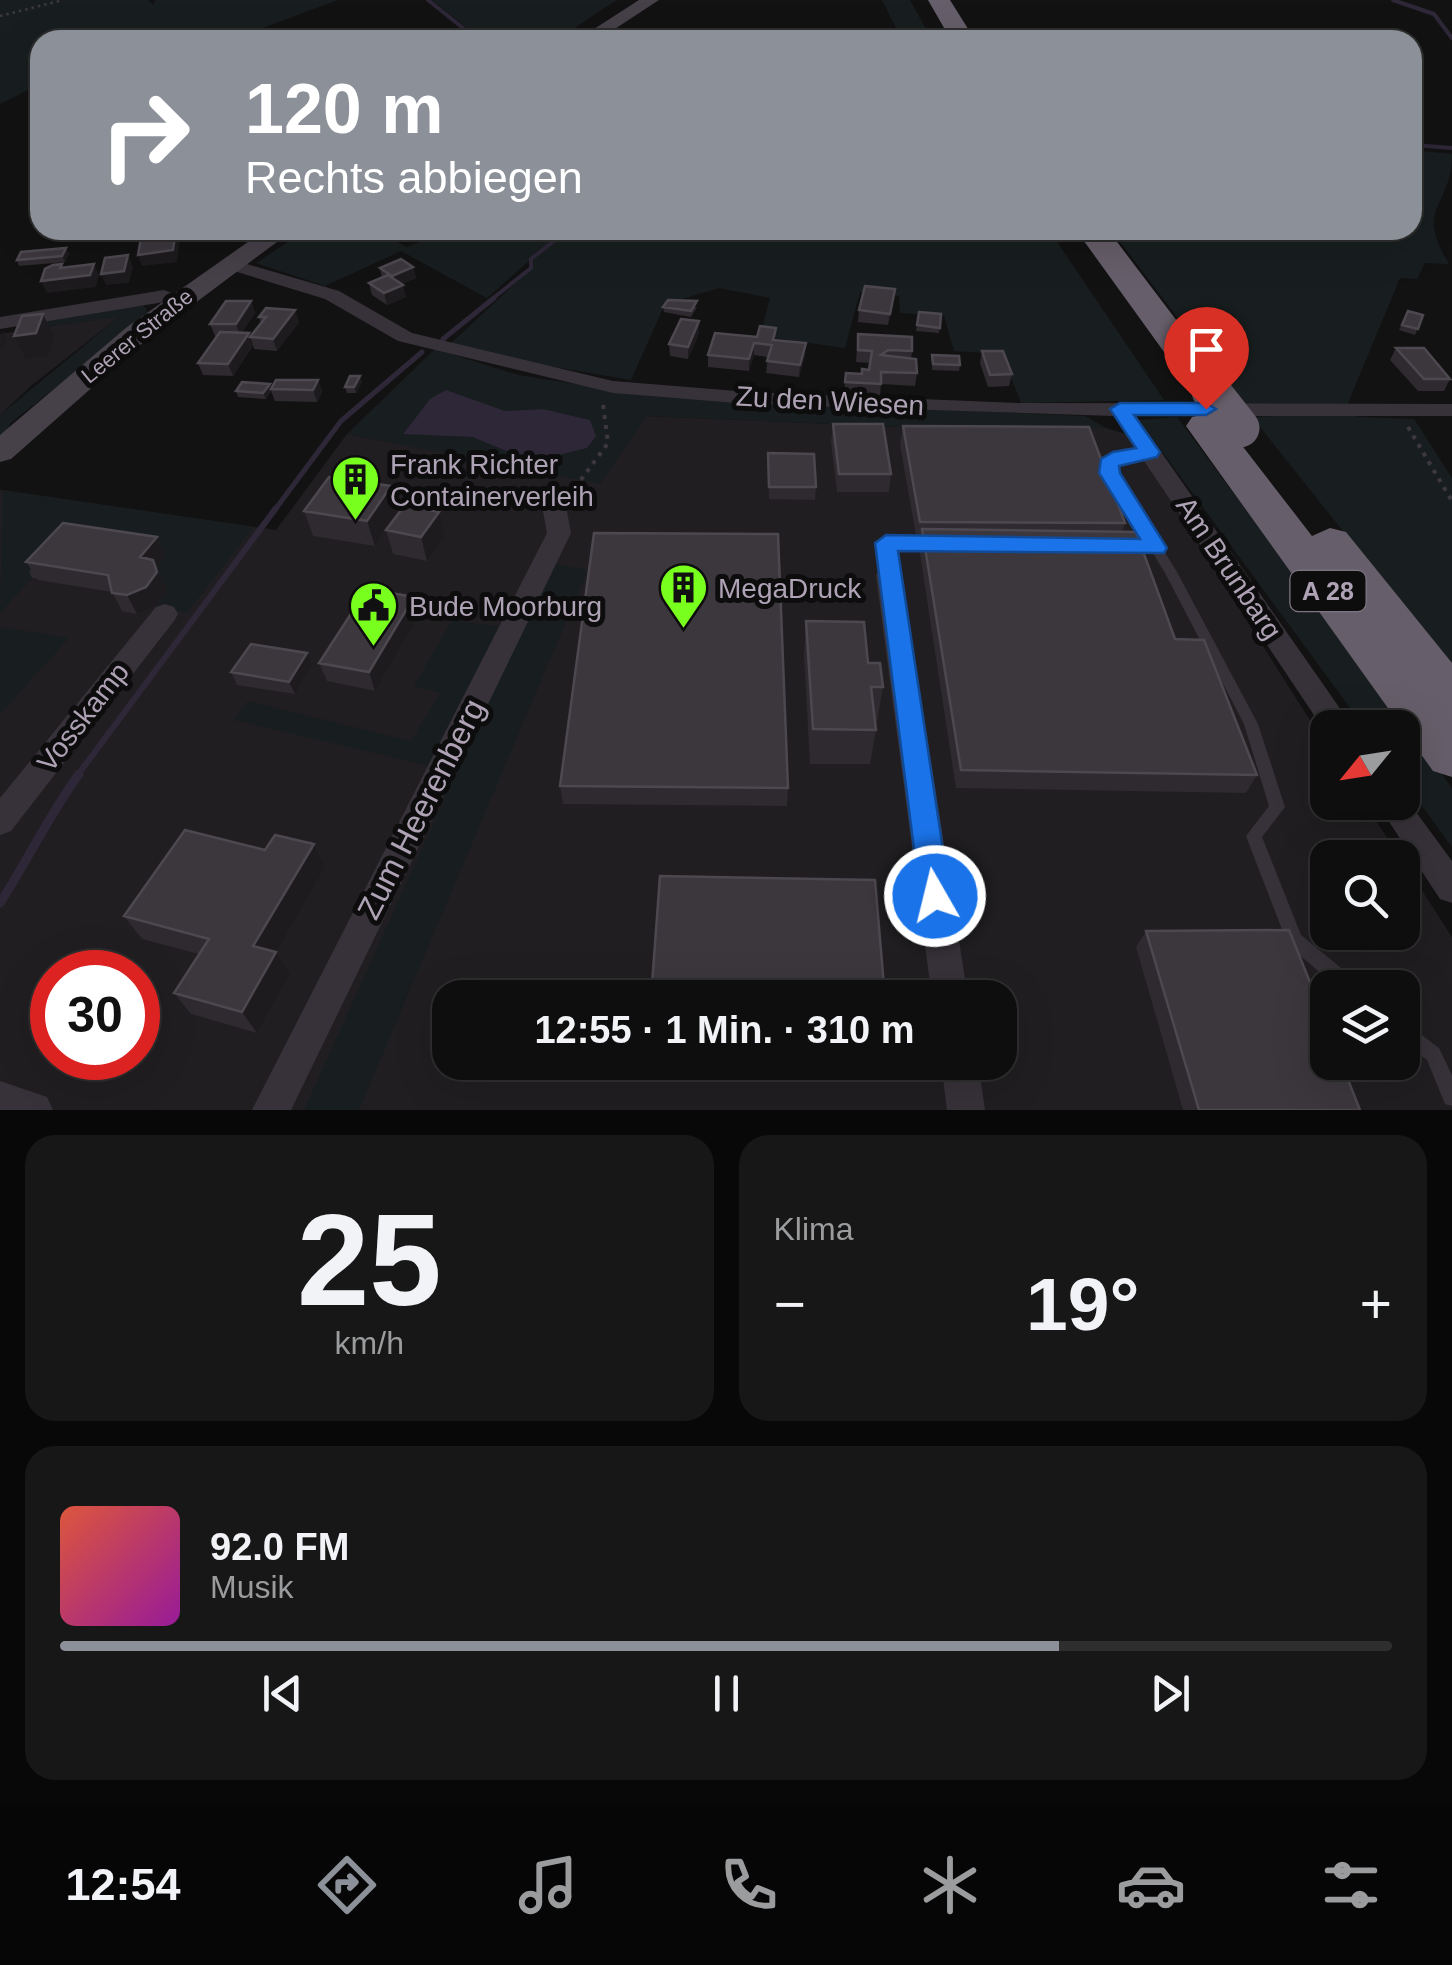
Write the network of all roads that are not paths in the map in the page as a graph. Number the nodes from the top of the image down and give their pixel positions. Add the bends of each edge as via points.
1 (651, 0) edge
2 (921, 0) edge
3 (939, 0) edge
4 (602, 30) edge
5 (938, 30) edge
6 (957, 30) edge
7 (266, 240) edge
8 (1074, 240) edge
9 (1099, 240) edge
10 (230, 264) junction
11 (181, 300) junction
12 (0, 323) edge
13 (1209, 408) junction
14 (1120, 409) junction
15 (1452, 410) edge
16 (0, 452) edge
17 (1150, 452) junction
18 (554, 506) road end
19 (953, 544) edge
20 (1138, 547) edge
21 (1156, 548) junction
22 (889, 575) joint
23 (165, 614) dead end
24 (1452, 699) edge
25 (1326, 710) edge
26 (1452, 755) edge
27 (1404, 820) edge
28 (0, 821) edge
29 (1452, 888) edge
30 (1330, 970) edge
31 (947, 980) edge
32 (1420, 1044) edge
33 (962, 1080) edge
34 (1452, 1097) edge
35 (0, 1100) edge
36 (34, 1110) edge
37 (271, 1110) edge
38 (966, 1110) edge

1 - 4 main road
2 - 5 highway
3 - 6 highway
7 - 10 main road, Leerer Straße
8 - 13 highway, A 28
9 - 13 highway, A 28
10 - 11 main road, Leerer Straße
10 - 14 street, Zu den Wiesen via 332,295 405,337 614,387 749,398
11 - 12 street via 164,296
11 - 16 main road, Leerer Straße
13 - 24 highway, A 28
13 - 26 highway, A 28
14 - 15 street, Zu den Wiesen
14 - 17 street, Am Brunbarg
17 - 21 lane via 1109,464
17 - 25 street, Am Brunbarg
18 - 37 street, Zum Heerenberg via 559,532
19 - 22 lane via 886,543
20 - 21 lane
21 - 30 lane via 1251,724 1277,808 1254,836 1294,940
22 - 31 street
23 - 28 street, Vosskamp
27 - 29 street
32 - 34 lane via 1433,1054
33 - 38 street
35 - 36 street

